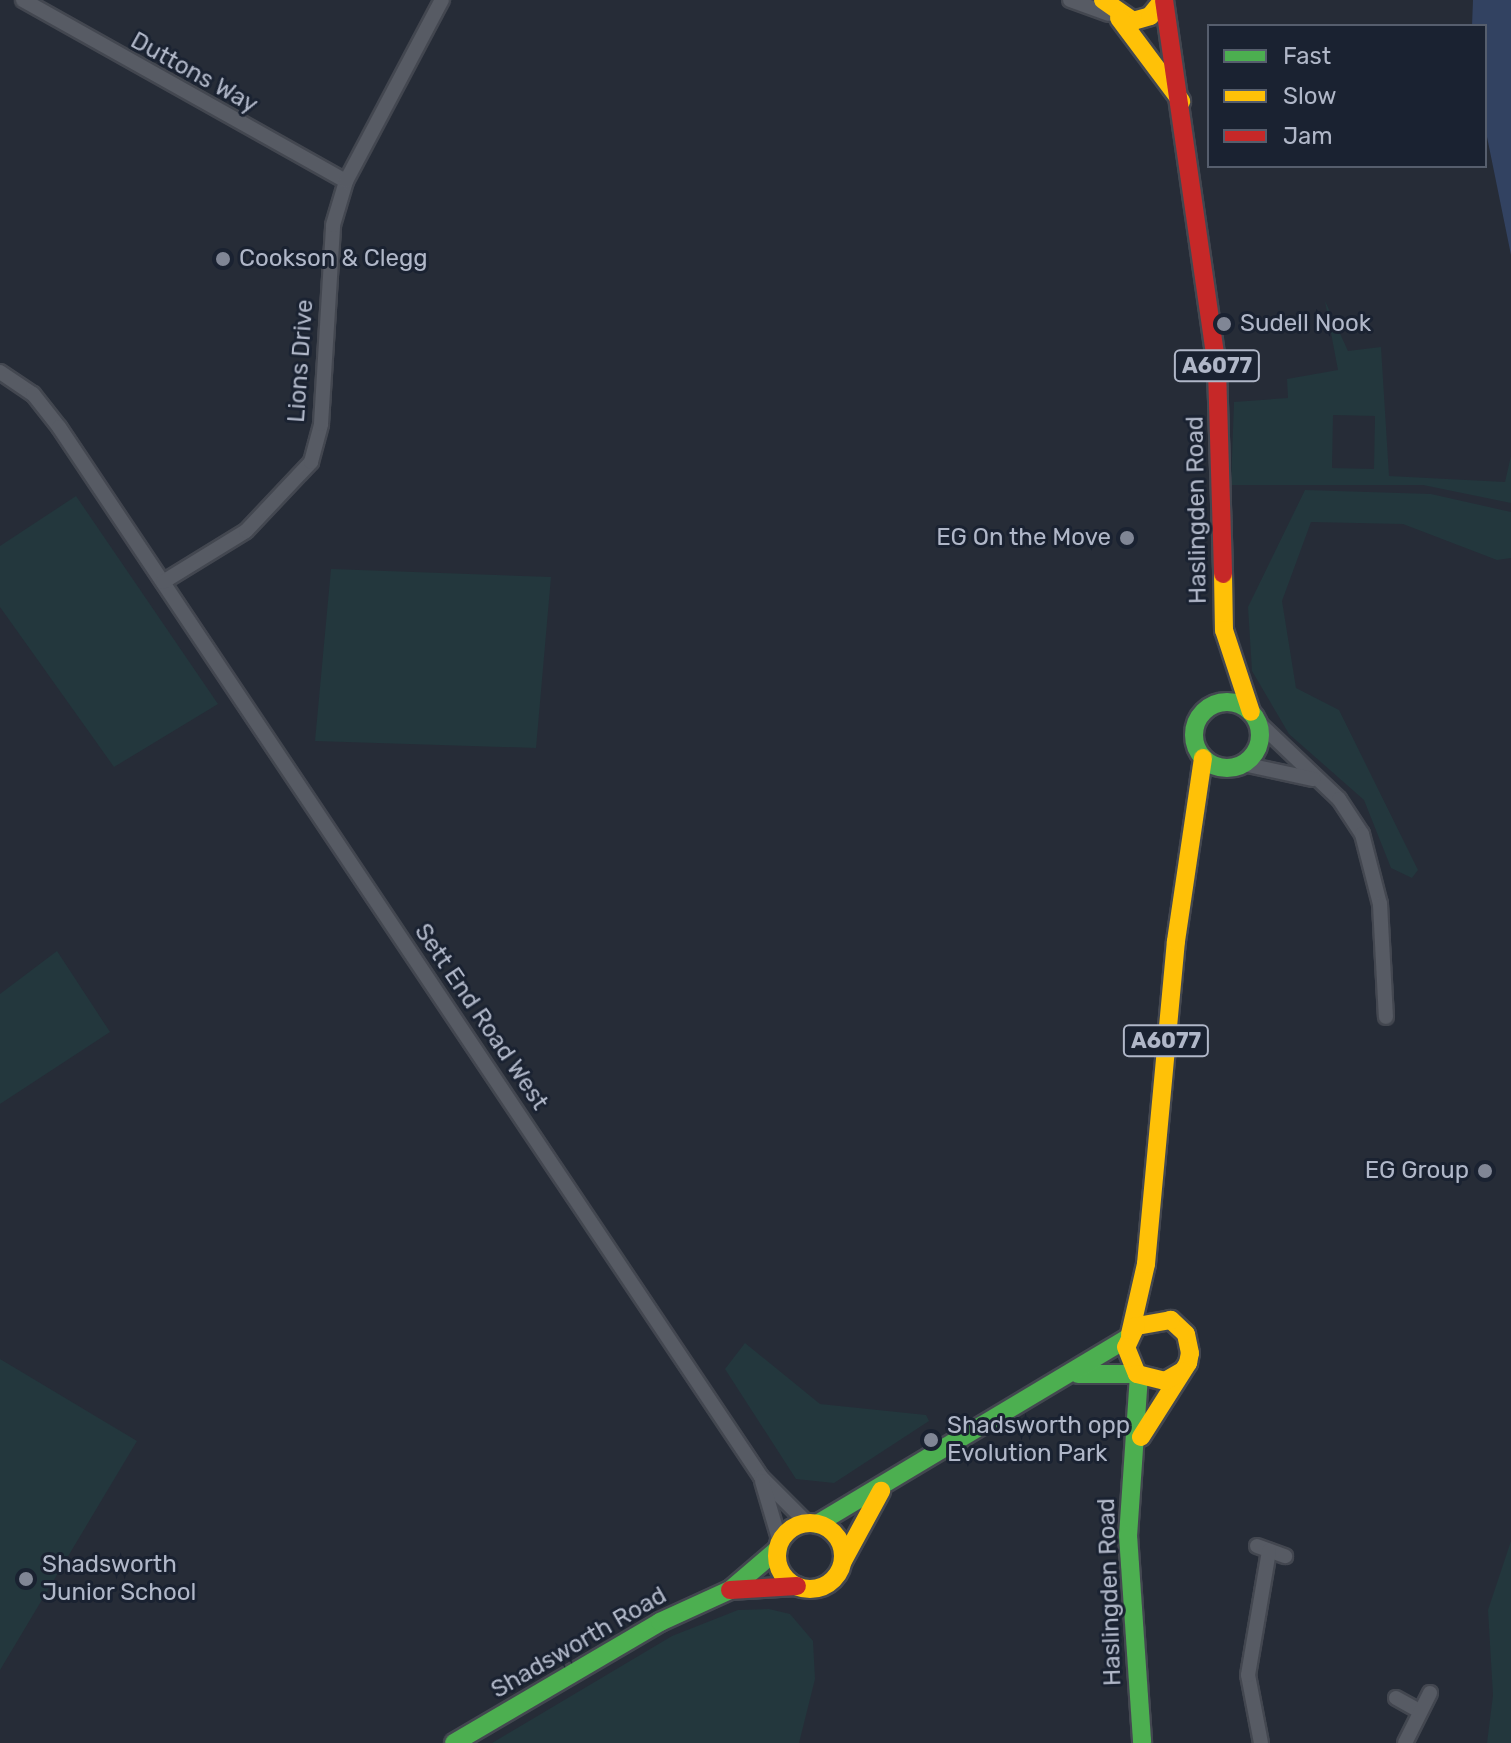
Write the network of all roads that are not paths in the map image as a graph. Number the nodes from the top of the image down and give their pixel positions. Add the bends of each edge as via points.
1 (23, 0) edge
2 (442, 0) edge
3 (1070, 0) edge
4 (1103, 0) edge
5 (1164, 0) edge
6 (1118, 17) junction
7 (1183, 104) junction
8 (346, 181) junction
9 (0, 372) edge
10 (163, 582) junction
11 (1224, 630) junction
12 (1204, 711) junction
13 (1254, 717) junction
14 (1203, 758) junction
15 (1242, 764) junction
16 (1313, 779) junction
17 (1197, 820) junction
18 (1386, 1017) dead end
19 (1146, 1264) junction
20 (1171, 1320) junction
21 (1129, 1336) junction
22 (1182, 1371) junction
23 (1138, 1374) junction
24 (1070, 1375) junction
25 (1138, 1441) junction
26 (761, 1477) junction
27 (883, 1488) junction
28 (812, 1523) junction
29 (779, 1545) junction
30 (1285, 1556) dead end
31 (842, 1561) junction
32 (797, 1586) junction
33 (730, 1590) junction
34 (1430, 1693) dead end
35 (1396, 1698) dead end
36 (1419, 1711) junction
37 (454, 1743) edge
38 (1142, 1743) edge
39 (1261, 1743) edge
40 (1405, 1743) edge

1 - 8 street, Duttons Way
2 - 8 street, Lions Drive
3 - 6 street
4 - 6 main road, A6077
5 - 6 main road, A6077 via 1144,19
5 - 7 main road, Haslingden Road / A6077
6 - 7 main road, Haslingden Road / A6077
7 - 11 main road, Haslingden Road / A6077 via 1218,378
8 - 10 street, Lions Drive via 333,225 321,424 311,462 246,531
9 - 10 street, Sett End Road West via 33,394 59,427
10 - 26 street, Sett End Road West
11 - 12 main road, Haslingden Road / A6077
11 - 13 main road, Haslingden Road / A6077
12 - 13 main road via 1233,703
12 - 14 main road, A6077 via 1194,732
13 - 15 main road, A6077 via 1257,750
13 - 16 street
14 - 15 main road via 1222,768
14 - 17 main road, A6077
15 - 16 street
15 - 17 main road, A6077
16 - 18 street via 1346,808 1369,849 1388,967
17 - 19 main road, A6077 via 1176,941
19 - 20 main road, A6077
19 - 21 main road, A6077
20 - 21 main road via 1153,1318
20 - 22 main road, A6077 via 1190,1343
21 - 23 main road, A6077 via 1127,1357
21 - 24 main road, Shadsworth Road
22 - 23 main road via 1165,1381
22 - 25 main road, Haslingden Road / A6077
23 - 24 main road
23 - 25 main road, Haslingden Road / A6077
24 - 27 main road, Shadsworth Road
25 - 38 main road, Haslingden Road / A6077 via 1128,1535
26 - 28 street, Sett End Road West
26 - 29 street, Sett End Road West
27 - 28 main road, Shadsworth Road
27 - 31 main road, Shadsworth Road
28 - 29 main road, Shadsworth Road
28 - 31 main road via 840,1542
29 - 32 main road via 781,1571
29 - 33 main road, Shadsworth Road
30 - 39 street via 1263,1548 1248,1675
31 - 32 main road, Shadsworth Road via 827,1584
32 - 33 main road, Shadsworth Road
33 - 37 main road, Shadsworth Road via 660,1622
34 - 36 street
35 - 36 street
36 - 40 street

